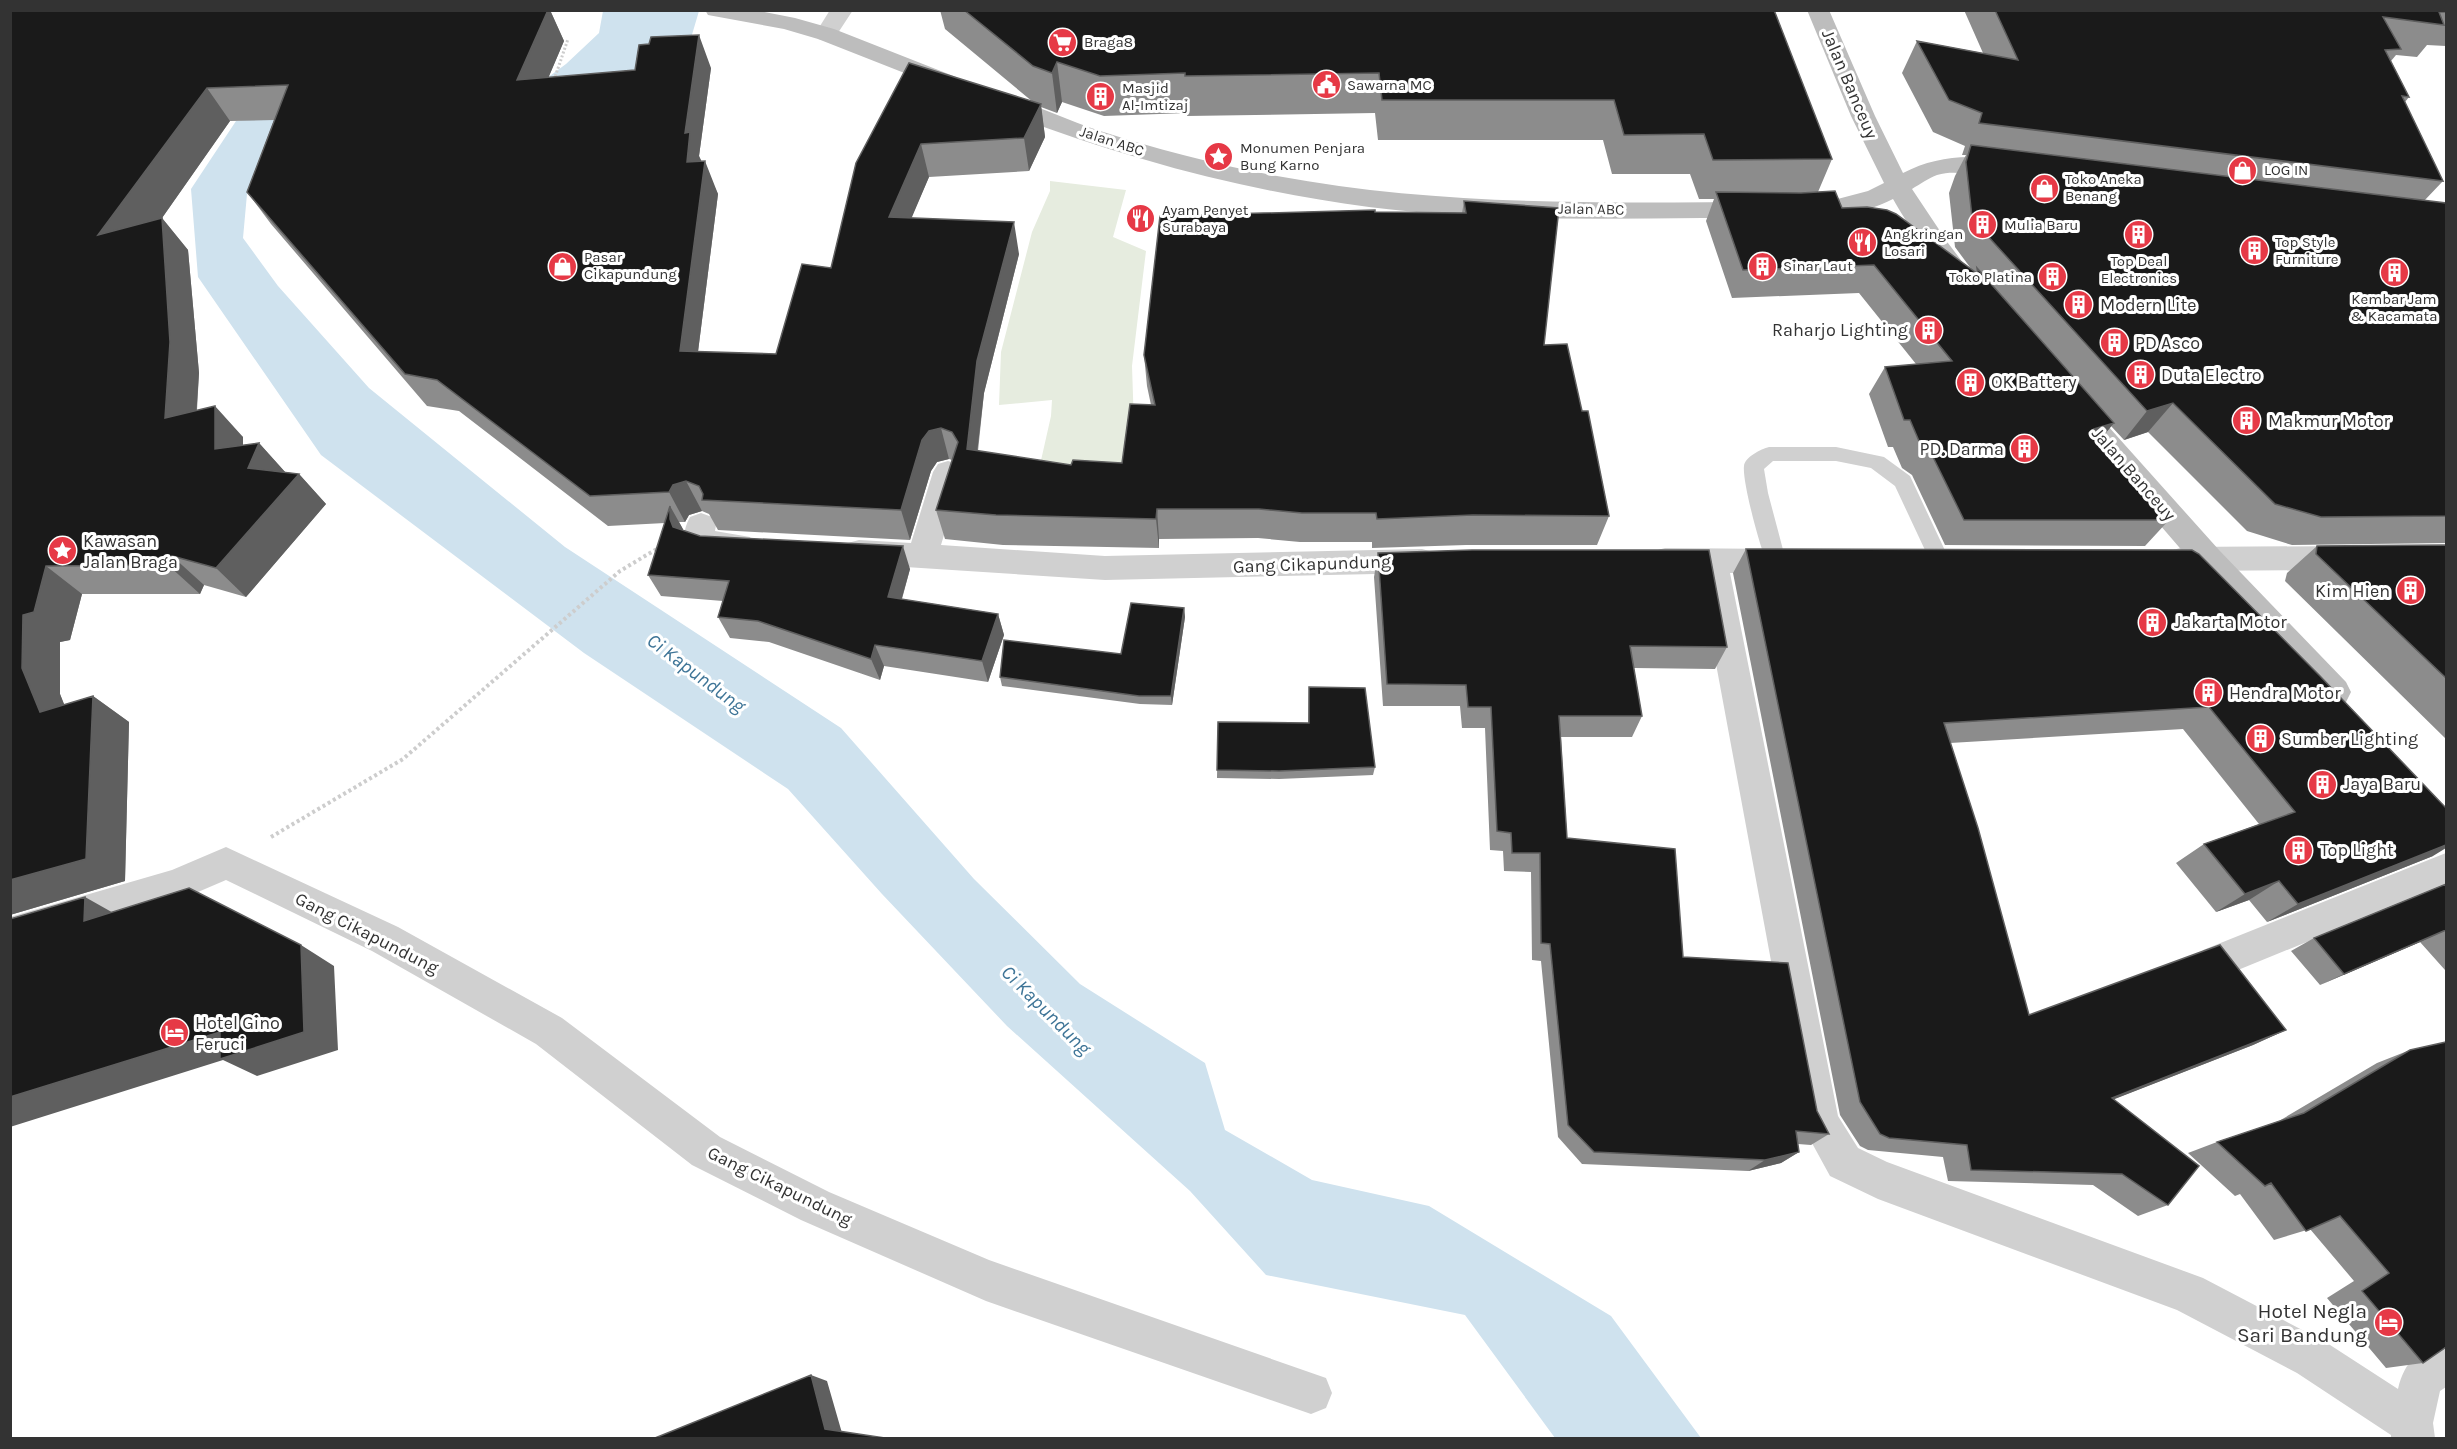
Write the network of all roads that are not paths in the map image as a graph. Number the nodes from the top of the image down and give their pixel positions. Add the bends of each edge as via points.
1 (716, 10) edge
2 (842, 10) edge
3 (1818, 10) edge
4 (826, 34) junction
5 (2030, 173) edge
6 (1896, 187) junction
7 (1980, 299) edge
8 (2055, 384) edge
9 (948, 472) edge
10 (701, 525) edge
11 (763, 546) edge
12 (832, 550) edge
13 (923, 555) junction
14 (2154, 558) edge
15 (2372, 558) edge
16 (1904, 559) edge
17 (1951, 559) joint
18 (2208, 559) junction
19 (1454, 560) edge
20 (1641, 560) edge
21 (1712, 560) junction
22 (1811, 560) edge
23 (1776, 561) junction
24 (2356, 714) edge
25 (2446, 869) edge
26 (10, 934) edge
27 (2216, 962) edge
28 (2446, 1363) edge
29 (1311, 1393) dead end
30 (2412, 1431) edge

1 - 4 street, Jalan ABC
2 - 4 street
3 - 6 street, Jalan Banceuy via 1871,138
4 - 6 street, Jalan ABC via 1100,138 1190,166 1289,187 1373,199 1502,207 1830,209 1855,205
5 - 6 street, Jalan ABC via 1963,165 1932,168
6 - 7 street, Jalan Banceuy
8 - 18 street, Jalan Banceuy
9 - 13 street
10 - 11 street via 699,541
12 - 13 street, Gang Cikapundung
13 - 19 street, Gang Cikapundung via 1105,568
14 - 18 street
15 - 18 street
16 - 17 street
17 - 23 lane via 1903,481 1877,462 1836,454 1769,454 1754,466
18 - 24 street, Jalan Banceuy
20 - 21 street
21 - 23 street
21 - 30 street via 1820,1123 1844,1162 1878,1179 2188,1293 2312,1358
22 - 23 street
25 - 27 street
26 - 29 street, Gang Cikapundung via 177,885 226,863 385,939 549,1031 706,1151 815,1206 986,1280
28 - 30 street via 2422,1378

